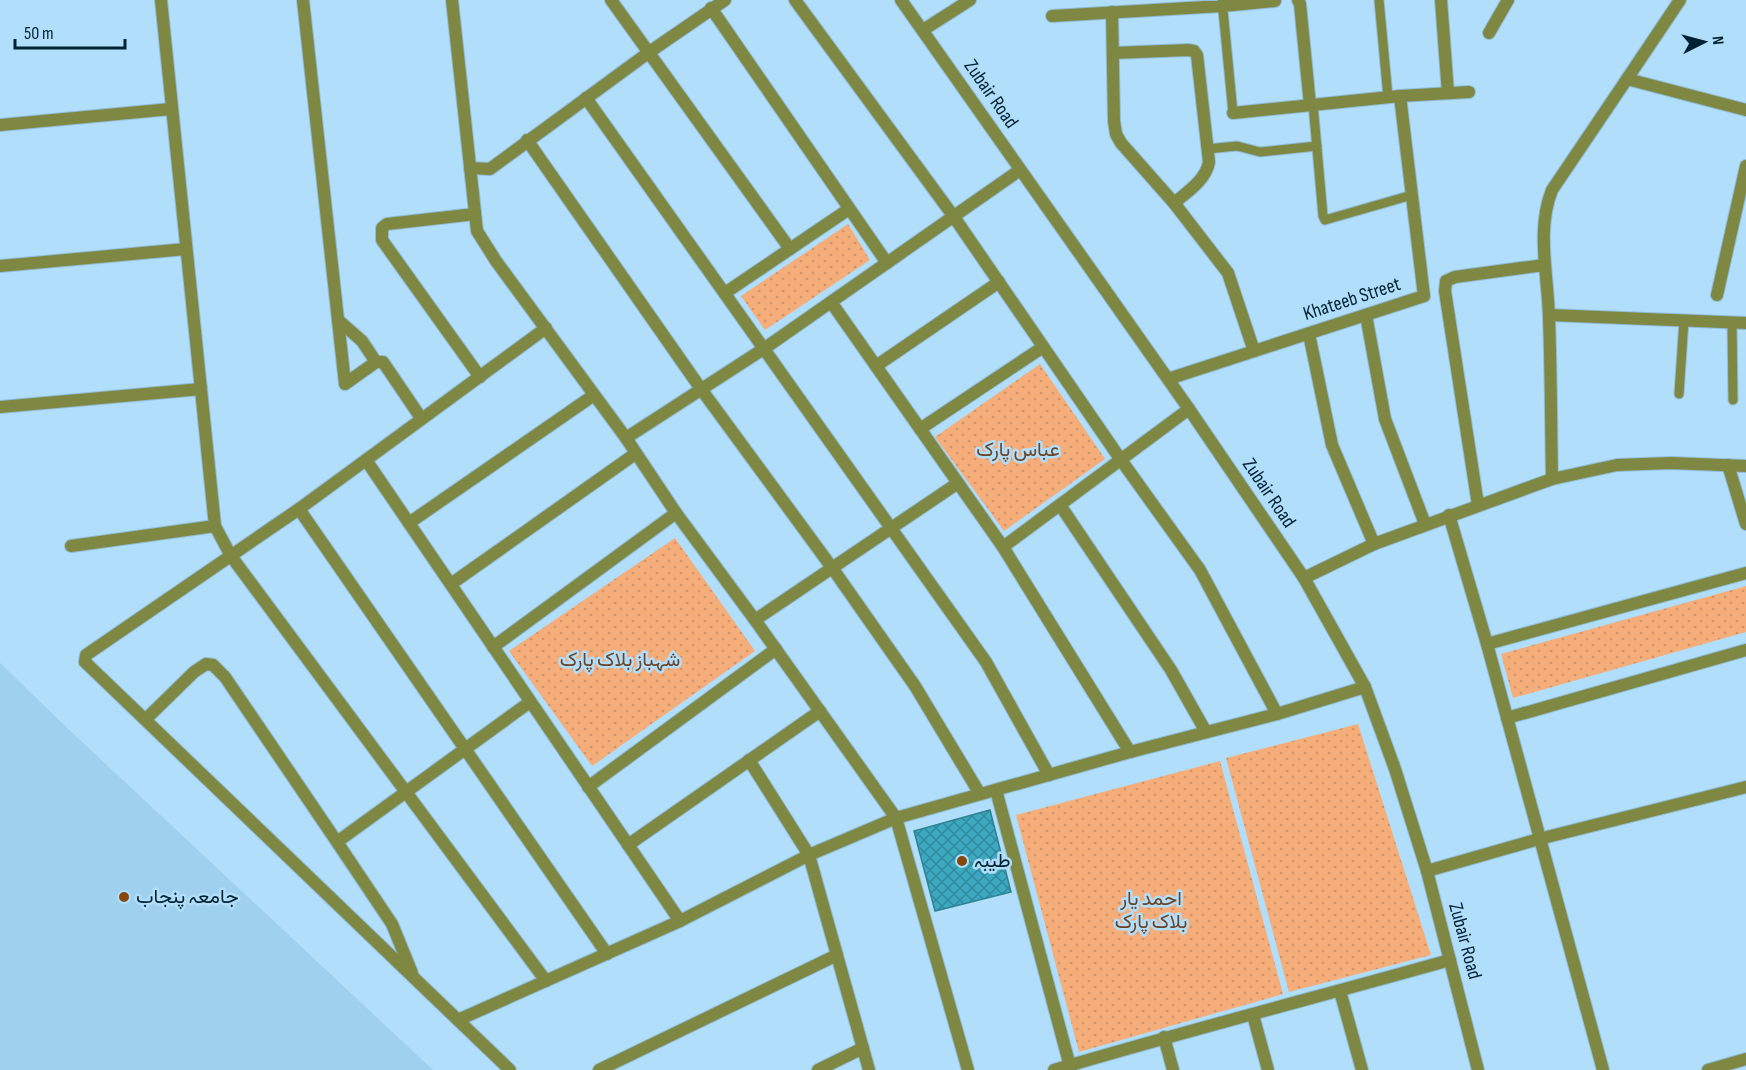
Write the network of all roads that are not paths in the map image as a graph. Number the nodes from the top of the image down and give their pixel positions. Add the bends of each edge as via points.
1 (161, 0) edge
2 (303, 0) edge
3 (452, 0) edge
4 (611, 0) edge
5 (724, 0) edge
6 (795, 0) edge
7 (901, 0) edge
8 (970, 0) edge
9 (1275, 0) edge
10 (1283, 0) edge
11 (1298, 0) edge
12 (1379, 0) edge
13 (1441, 0) edge
14 (1508, 0) edge
15 (1680, 0) edge
16 (1222, 3) edge
17 (1128, 6) edge
18 (711, 8) junction
19 (1113, 12) junction
20 (1052, 16) dead end
21 (923, 30) junction
22 (1489, 33) dead end
23 (648, 53) junction
24 (1113, 53) junction
25 (1628, 80) junction
26 (1469, 92) dead end
27 (1449, 93) junction
28 (1394, 96) junction
29 (586, 98) junction
30 (1312, 105) junction
31 (171, 109) junction
32 (1746, 110) edge
33 (1233, 113) joint
34 (0, 125) edge
35 (527, 140) junction
36 (1317, 146) junction
37 (1207, 149) junction
38 (1746, 166) edge
39 (470, 168) junction
40 (1020, 170) junction
41 (1412, 195) junction
42 (1174, 203) junction
43 (849, 209) junction
44 (475, 214) junction
45 (954, 217) junction
46 (186, 249) junction
47 (789, 249) junction
48 (887, 263) junction
49 (1544, 265) junction
50 (0, 266) edge
51 (999, 282) junction
52 (1445, 291) junction
53 (725, 292) junction
54 (1717, 295) dead end
55 (1424, 297) junction
56 (831, 303) junction
57 (1366, 315) junction
58 (1549, 315) junction
59 (338, 320) junction
60 (1684, 320) junction
61 (1732, 322) junction
62 (1746, 323) edge
63 (546, 328) junction
64 (1309, 334) junction
65 (1043, 347) junction
66 (765, 348) junction
67 (1254, 351) junction
68 (376, 362) junction
69 (876, 366) junction
70 (480, 376) junction
71 (1168, 379) junction
72 (201, 389) junction
73 (701, 389) junction
74 (594, 394) junction
75 (1679, 394) dead end
76 (1733, 400) dead end
77 (0, 407) edge
78 (1189, 409) junction
79 (421, 418) junction
80 (920, 429) junction
81 (626, 438) junction
82 (636, 454) junction
83 (366, 460) junction
84 (1121, 460) junction
85 (1728, 465) junction
86 (1746, 466) edge
87 (1552, 479) junction
88 (958, 483) junction
89 (1060, 505) junction
90 (1478, 505) junction
91 (299, 509) junction
92 (676, 513) junction
93 (1449, 515) junction
94 (409, 523) junction
95 (1425, 524) junction
96 (1746, 524) edge
97 (216, 526) junction
98 (891, 529) junction
99 (1374, 544) junction
100 (71, 546) dead end
101 (1004, 547) junction
102 (231, 556) junction
103 (833, 569) junction
104 (1746, 573) edge
105 (1304, 578) junction
106 (451, 584) junction
107 (755, 620) junction
108 (1487, 644) junction
109 (493, 647) junction
110 (776, 650) junction
111 (1746, 650) edge
112 (1365, 687) junction
113 (530, 702) junction
114 (820, 711) junction
115 (1276, 714) junction
116 (1507, 718) junction
117 (146, 719) junction
118 (1206, 732) junction
119 (465, 749) junction
120 (1130, 752) junction
121 (749, 760) junction
122 (1049, 775) junction
123 (1746, 787) edge
124 (588, 788) junction
125 (996, 790) junction
126 (405, 791) junction
127 (980, 794) junction
128 (896, 818) junction
129 (1539, 839) junction
130 (337, 842) junction
131 (627, 845) junction
132 (808, 855) junction
133 (1427, 871) junction
134 (680, 921) junction
135 (607, 954) junction
136 (837, 955) junction
137 (1450, 960) junction
138 (414, 979) junction
139 (546, 981) junction
140 (1340, 991) junction
141 (1253, 1015) junction
142 (458, 1020) junction
143 (1164, 1037) junction
144 (863, 1048) junction
145 (1746, 1059) edge
146 (1070, 1068) edge
147 (510, 1070) edge
148 (599, 1070) edge
149 (818, 1070) edge
150 (869, 1070) edge
151 (968, 1070) edge
152 (1054, 1070) edge
153 (1173, 1070) edge
154 (1268, 1070) edge
155 (1362, 1070) edge
156 (1478, 1070) edge
157 (1603, 1070) edge
158 (1708, 1070) edge

1 - 31 street
2 - 59 street
3 - 39 street
4 - 23 street
5 - 18 street
6 - 45 street
7 - 21 street, Zubair Road
8 - 21 street
9 - 10 street
9 - 16 street
11 - 30 street
12 - 28 lane
13 - 27 street
14 - 22 street
15 - 25 street
16 - 17 street
16 - 33 lane
17 - 19 street
18 - 23 street
18 - 43 street
19 - 20 street
19 - 24 street
21 - 40 street, Zubair Road
23 - 29 street
23 - 47 street
24 - 37 street via 1194,51
24 - 42 street via 1116,134
25 - 32 street
25 - 49 street via 1552,190 1544,221
26 - 27 street
27 - 28 street
28 - 30 street
28 - 41 street, Khateeb Street
29 - 35 street
29 - 53 street
30 - 33 street
30 - 36 lane
31 - 34 street
31 - 46 street
35 - 39 street via 490,169
35 - 73 street
36 - 37 lane via 1260,152 1237,146
36 - 41 lane via 1325,220
37 - 42 street via 1208,171
38 - 54 street
39 - 44 street
40 - 45 street
40 - 71 street, Zubair Road
41 - 55 street, Khateeb Street
42 - 67 street via 1228,273
43 - 47 street
43 - 48 street
44 - 63 street via 477,231
44 - 70 street via 387,224 380,234
45 - 48 street
45 - 51 street
46 - 50 street
46 - 72 street
47 - 53 street
48 - 56 street
49 - 52 street via 1455,277 1446,281
49 - 58 street
51 - 65 street
51 - 69 street
52 - 55 street
52 - 90 street
53 - 66 street
55 - 57 street, Khateeb Street
56 - 66 street
56 - 69 street
57 - 64 street, Khateeb Street
57 - 95 street via 1385,419
58 - 60 street
58 - 87 street
59 - 68 street via 362,341
59 - 68 street via 345,384
60 - 61 street
60 - 75 lane
61 - 62 street
61 - 76 lane
63 - 70 street
63 - 74 street
64 - 67 street, Khateeb Street
64 - 99 street via 1332,445
65 - 80 street
65 - 84 street
66 - 73 street
66 - 98 street
67 - 71 street, Khateeb Street
68 - 79 street via 387,365
69 - 80 street
70 - 79 street
71 - 78 street, Zubair Road
72 - 77 street
72 - 97 street
73 - 81 street
73 - 103 street
74 - 81 street
74 - 94 street
78 - 84 street
78 - 105 street, Zubair Road
79 - 83 street
80 - 88 street
81 - 82 street
82 - 92 street
82 - 106 street
83 - 91 street
83 - 94 street
84 - 89 street
84 - 115 street via 1200,570
85 - 86 street
85 - 87 street via 1617,465
85 - 96 street
87 - 90 street
88 - 98 street
88 - 101 street
89 - 101 street
89 - 118 street via 1171,670
90 - 93 street
91 - 102 street
91 - 119 street
92 - 107 street
92 - 109 street
93 - 95 street
93 - 108 street
94 - 106 street
95 - 99 street
97 - 100 street
97 - 102 street
98 - 103 street
98 - 122 street via 986,662
99 - 105 street
101 - 120 street
102 - 117 street via 86,655 85,662
102 - 126 street
103 - 107 street
103 - 127 street via 915,686
104 - 108 street
105 - 112 street, Zubair Road
106 - 109 street
107 - 110 street
108 - 116 street
109 - 113 street
110 - 114 street
110 - 124 street
111 - 116 street
112 - 115 street
112 - 133 street, Zubair Road
113 - 119 street
113 - 124 street
114 - 121 street
114 - 128 street
115 - 118 street
116 - 129 street
117 - 130 street via 194,672 206,664 213,666 225,677
117 - 138 street
118 - 120 street
119 - 126 street
119 - 135 street
120 - 122 street
121 - 131 street
121 - 132 street
122 - 125 street
123 - 129 street
124 - 131 street
125 - 127 street
125 - 146 street
126 - 130 street
126 - 139 street
127 - 128 street
128 - 132 street
128 - 151 street
129 - 133 street
129 - 157 street
130 - 138 street via 392,924
131 - 134 street
132 - 134 street
132 - 136 street
133 - 137 street, Zubair Road
134 - 135 street
135 - 139 street
136 - 144 street
136 - 148 street
137 - 140 street
137 - 156 street, Zubair Road
138 - 142 street
139 - 142 street
140 - 141 street
140 - 155 street
141 - 143 street
141 - 154 street
142 - 147 street
143 - 146 street
143 - 153 street
144 - 149 street
144 - 150 street
145 - 158 street
146 - 152 street

